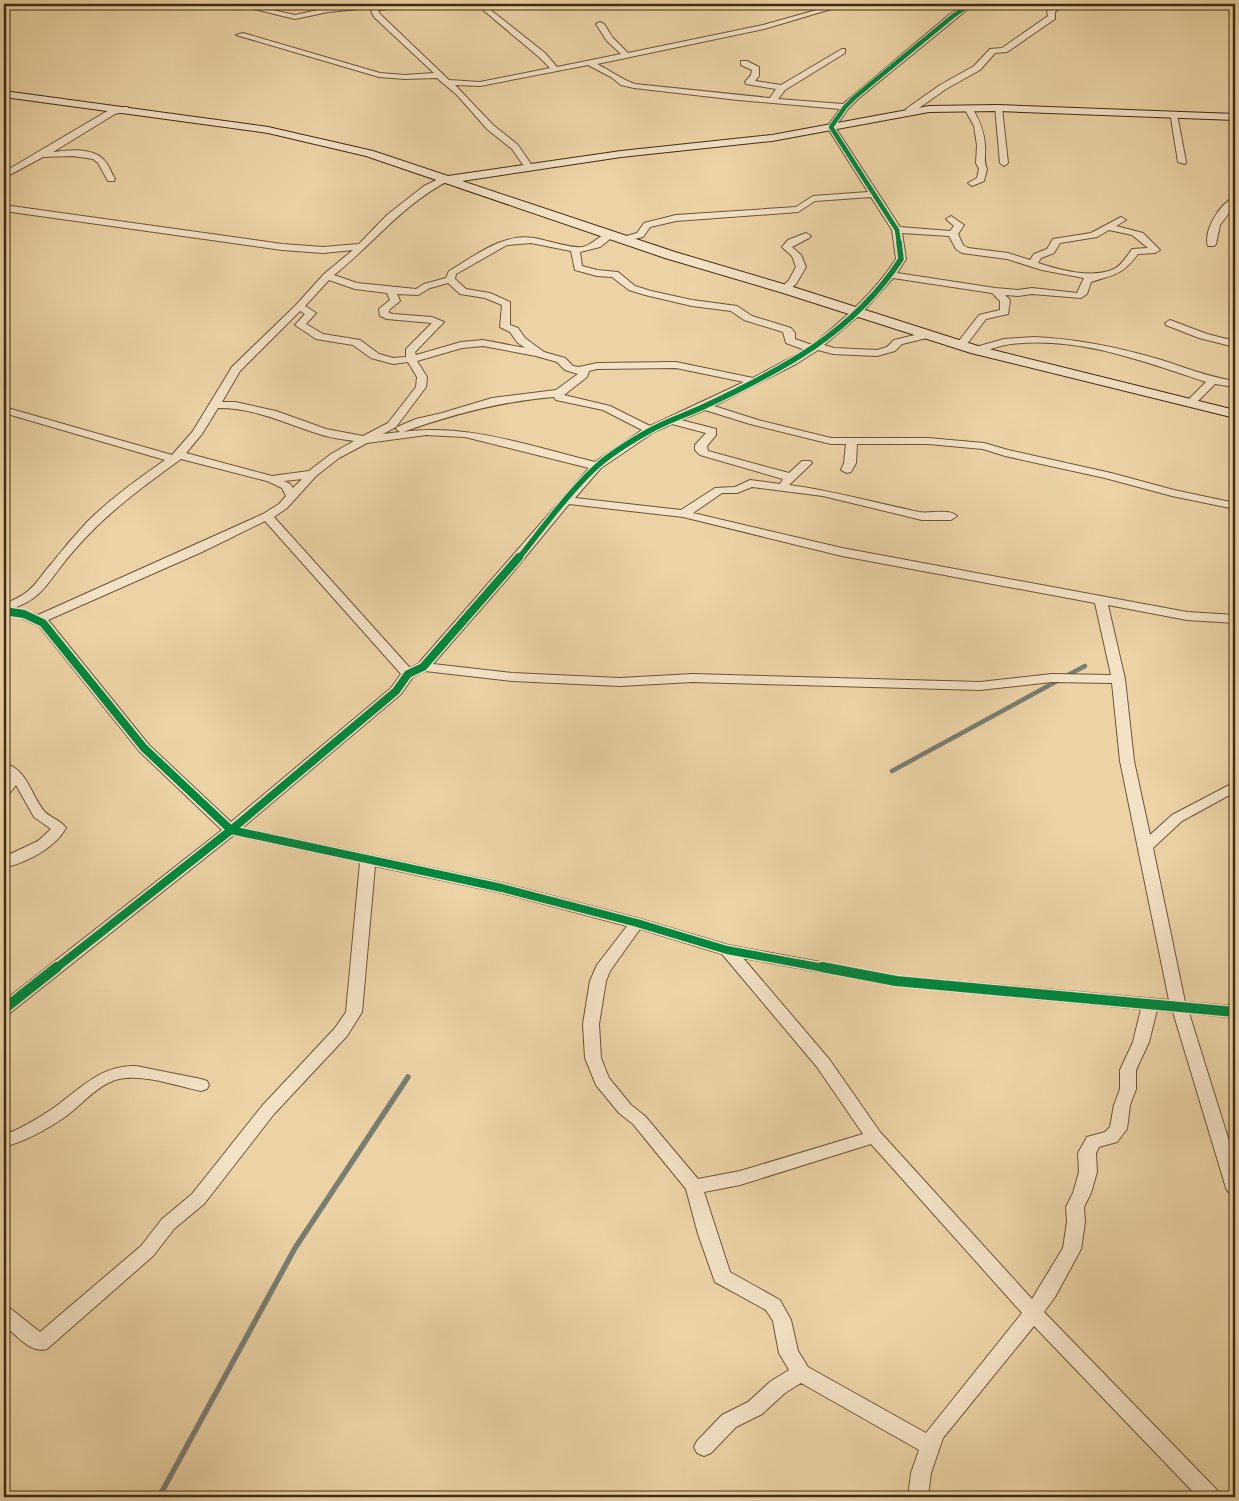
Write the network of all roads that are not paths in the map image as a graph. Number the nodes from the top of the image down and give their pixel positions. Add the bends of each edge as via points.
1 (238, 4) edge
2 (418, 4) edge
3 (479, 4) edge
4 (844, 4) edge
5 (971, 4) edge
6 (1061, 4) edge
7 (375, 6) edge
8 (600, 24) dead end
9 (240, 35) dead end
10 (842, 51) dead end
11 (625, 55) junction
12 (744, 63) dead end
13 (589, 64) junction
14 (555, 69) junction
15 (439, 76) junction
16 (446, 82) junction
17 (480, 84) junction
18 (782, 88) junction
19 (460, 93) junction
20 (4, 94) edge
21 (774, 101) junction
22 (845, 107) junction
23 (968, 108) junction
24 (998, 108) junction
25 (125, 109) junction
26 (910, 111) junction
27 (1173, 114) junction
28 (1235, 117) edge
29 (831, 127) junction
30 (41, 155) junction
31 (1182, 162) dead end
32 (1004, 163) dead end
33 (529, 167) junction
34 (6, 173) edge
35 (110, 179) dead end
36 (445, 179) junction
37 (972, 183) dead end
38 (875, 194) junction
39 (1235, 200) edge
40 (4, 208) edge
41 (951, 219) dead end
42 (1121, 220) dead end
43 (1110, 228) junction
44 (898, 230) junction
45 (953, 234) junction
46 (806, 236) dead end
47 (615, 237) junction
48 (1211, 244) dead end
49 (362, 246) junction
50 (575, 250) junction
51 (1033, 263) junction
52 (890, 275) junction
53 (327, 276) junction
54 (1093, 277) junction
55 (450, 280) junction
56 (785, 289) junction
57 (391, 291) junction
58 (995, 291) junction
59 (299, 307) junction
60 (858, 312) junction
61 (1170, 323) dead end
62 (927, 335) junction
63 (1235, 344) edge
64 (960, 346) junction
65 (815, 347) junction
66 (976, 350) junction
67 (540, 354) junction
68 (411, 359) junction
69 (581, 370) junction
70 (754, 381) junction
71 (1213, 381) junction
72 (1235, 384) edge
73 (559, 394) junction
74 (1190, 403) junction
75 (213, 405) junction
76 (705, 406) junction
77 (4, 410) edge
78 (1235, 414) edge
79 (670, 420) junction
80 (400, 429) junction
81 (650, 430) junction
82 (364, 440) junction
83 (852, 442) junction
84 (176, 457) junction
85 (806, 462) dead end
86 (597, 466) junction
87 (847, 470) dead end
88 (312, 474) junction
89 (790, 477) junction
90 (271, 479) junction
91 (782, 487) junction
92 (292, 496) junction
93 (566, 500) junction
94 (1235, 506) edge
95 (683, 514) junction
96 (267, 516) junction
97 (951, 516) dead end
98 (1101, 600) junction
99 (4, 610) edge
100 (1235, 619) edge
101 (38, 620) junction
102 (423, 667) junction
103 (408, 674) junction
104 (1118, 679) junction
105 (4, 768) edge
106 (15, 777) junction
107 (1235, 786) edge
108 (4, 791) edge
109 (231, 830) junction
110 (1144, 848) junction
111 (368, 860) junction
112 (4, 863) edge
113 (637, 923) junction
114 (727, 950) junction
115 (1150, 1004) junction
116 (1178, 1005) junction
117 (4, 1009) edge
118 (1235, 1012) edge
119 (201, 1085) dead end
120 (874, 1137) junction
121 (4, 1141) edge
122 (694, 1187) junction
123 (1235, 1188) edge
124 (1033, 1313) junction
125 (4, 1314) edge
126 (801, 1373) junction
127 (932, 1446) junction
128 (704, 1447) dead end
129 (918, 1497) edge
130 (1211, 1497) edge

1 - 7 street via 294,16
2 - 7 street
3 - 14 street
4 - 11 street via 764,26
5 - 22 street
6 - 26 street via 1051,11 1052,17 1004,50 993,51 977,68
7 - 15 street via 378,15
8 - 11 street
9 - 15 street via 380,75 405,78
10 - 18 street
11 - 13 street
12 - 18 street via 756,69 749,82
13 - 14 street
13 - 21 street via 634,86
14 - 17 street
15 - 16 street
16 - 17 street
16 - 19 street
17 - 19 street
18 - 21 street
19 - 33 street via 490,126 515,147
20 - 25 main road
21 - 22 street
22 - 29 street
23 - 24 main road
23 - 26 main road
23 - 37 street via 978,126 983,169 981,179
24 - 27 main road
24 - 32 street
25 - 30 street via 112,112
25 - 36 main road via 268,130 369,153
26 - 29 main road
27 - 28 main road
27 - 31 street
29 - 33 main road via 772,138
29 - 38 street
30 - 34 street
30 - 35 street via 68,153 95,157 102,162
33 - 36 main road
36 - 47 main road
36 - 49 street via 427,188 398,211
38 - 44 street
38 - 47 street via 813,199 798,208 764,213 676,218 647,225 640,235
39 - 48 street via 1212,230
40 - 49 street via 282,247 323,250
41 - 45 street via 959,225
42 - 43 street
43 - 51 street via 1094,235 1056,241 1051,251 1037,256
43 - 54 street via 1140,233 1155,250 1135,251 1123,267
44 - 45 street
44 - 52 street via 901,259
45 - 51 street via 959,247 965,251 1008,256
46 - 56 street via 787,247 796,255 801,267
47 - 50 street
47 - 56 main road
49 - 53 street
50 - 55 street via 531,240 504,242 452,273
50 - 65 street via 578,268 615,274 632,288 648,293 734,308 748,318 787,330 790,341
51 - 54 street
52 - 58 street
52 - 60 street
53 - 57 street via 355,286
53 - 59 street
54 - 58 street via 1087,280 1082,294 1078,296
55 - 57 street via 418,292
55 - 67 street via 463,292 487,294 507,304 505,327 514,330 520,340
56 - 60 main road
57 - 68 street via 395,301 384,309 384,314 429,318 439,322 410,351
58 - 64 street via 1005,300 1005,312 983,317
59 - 68 street via 311,313 300,325 320,337 356,342 375,356 393,361
59 - 75 street via 236,369
60 - 62 main road
60 - 65 street
61 - 63 street
62 - 64 main road
62 - 65 street via 898,342 891,349 877,353
64 - 66 main road
65 - 70 street
66 - 71 street via 996,343 1040,340 1117,349
66 - 74 main road
67 - 68 street via 483,343 461,345
67 - 69 street
68 - 80 street via 422,377 421,387
69 - 70 street via 597,366 676,365
69 - 73 street via 584,374
70 - 76 street
71 - 72 street
71 - 74 street
73 - 80 street via 492,401
73 - 81 street via 560,398 606,408
74 - 78 main road
75 - 82 street via 235,405 276,414 323,432
75 - 84 street via 198,432
76 - 79 street
76 - 83 street via 802,435
77 - 84 street
79 - 81 street
79 - 89 street via 712,431 701,445 704,453
80 - 82 street
80 - 82 street
80 - 86 street via 465,434
81 - 86 street
82 - 88 street
83 - 87 street
83 - 94 street via 928,441 984,446
84 - 90 street
84 - 99 street via 92,524 41,587 25,600
85 - 89 street
86 - 93 street
88 - 90 street
88 - 92 street
89 - 91 street
90 - 92 street via 286,486
91 - 95 street via 750,483 737,490 721,490
91 - 97 street via 922,516
92 - 96 street
93 - 95 street
93 - 102 street
95 - 98 street via 842,552
96 - 101 street
96 - 103 street
98 - 100 street via 1187,616
98 - 104 street
99 - 101 street
101 - 109 street via 144,748
102 - 103 street
102 - 104 street via 512,677 620,682 692,678 980,686 1052,678
103 - 109 street via 396,691
104 - 110 street via 1127,761
105 - 106 street
106 - 108 street
106 - 112 street via 22,783 39,814 59,828 50,839
107 - 110 street via 1177,818
109 - 111 street
109 - 117 street
110 - 116 street
111 - 113 street via 502,888
111 - 125 street via 354,1012 341,1032 268,1110 198,1198 168,1224 147,1251 40,1343
113 - 114 street
113 - 122 street via 603,969 598,981 591,1024 593,1058 602,1081
114 - 115 street via 896,981
114 - 120 street via 823,1063
115 - 116 street
115 - 124 street via 1141,1042 1128,1070 1128,1089 1118,1129 1111,1137 1093,1142 1087,1153 1088,1172 1075,1207 1072,1249
116 - 118 street
116 - 123 street
119 - 121 street via 120,1072 81,1094 33,1131
120 - 122 street via 740,1178
120 - 124 street
122 - 126 street via 722,1277 773,1305 782,1320 789,1353
124 - 127 street via 935,1434
124 - 130 street
126 - 127 street
126 - 128 street via 778,1387 755,1408 729,1421
127 - 129 street via 921,1473

